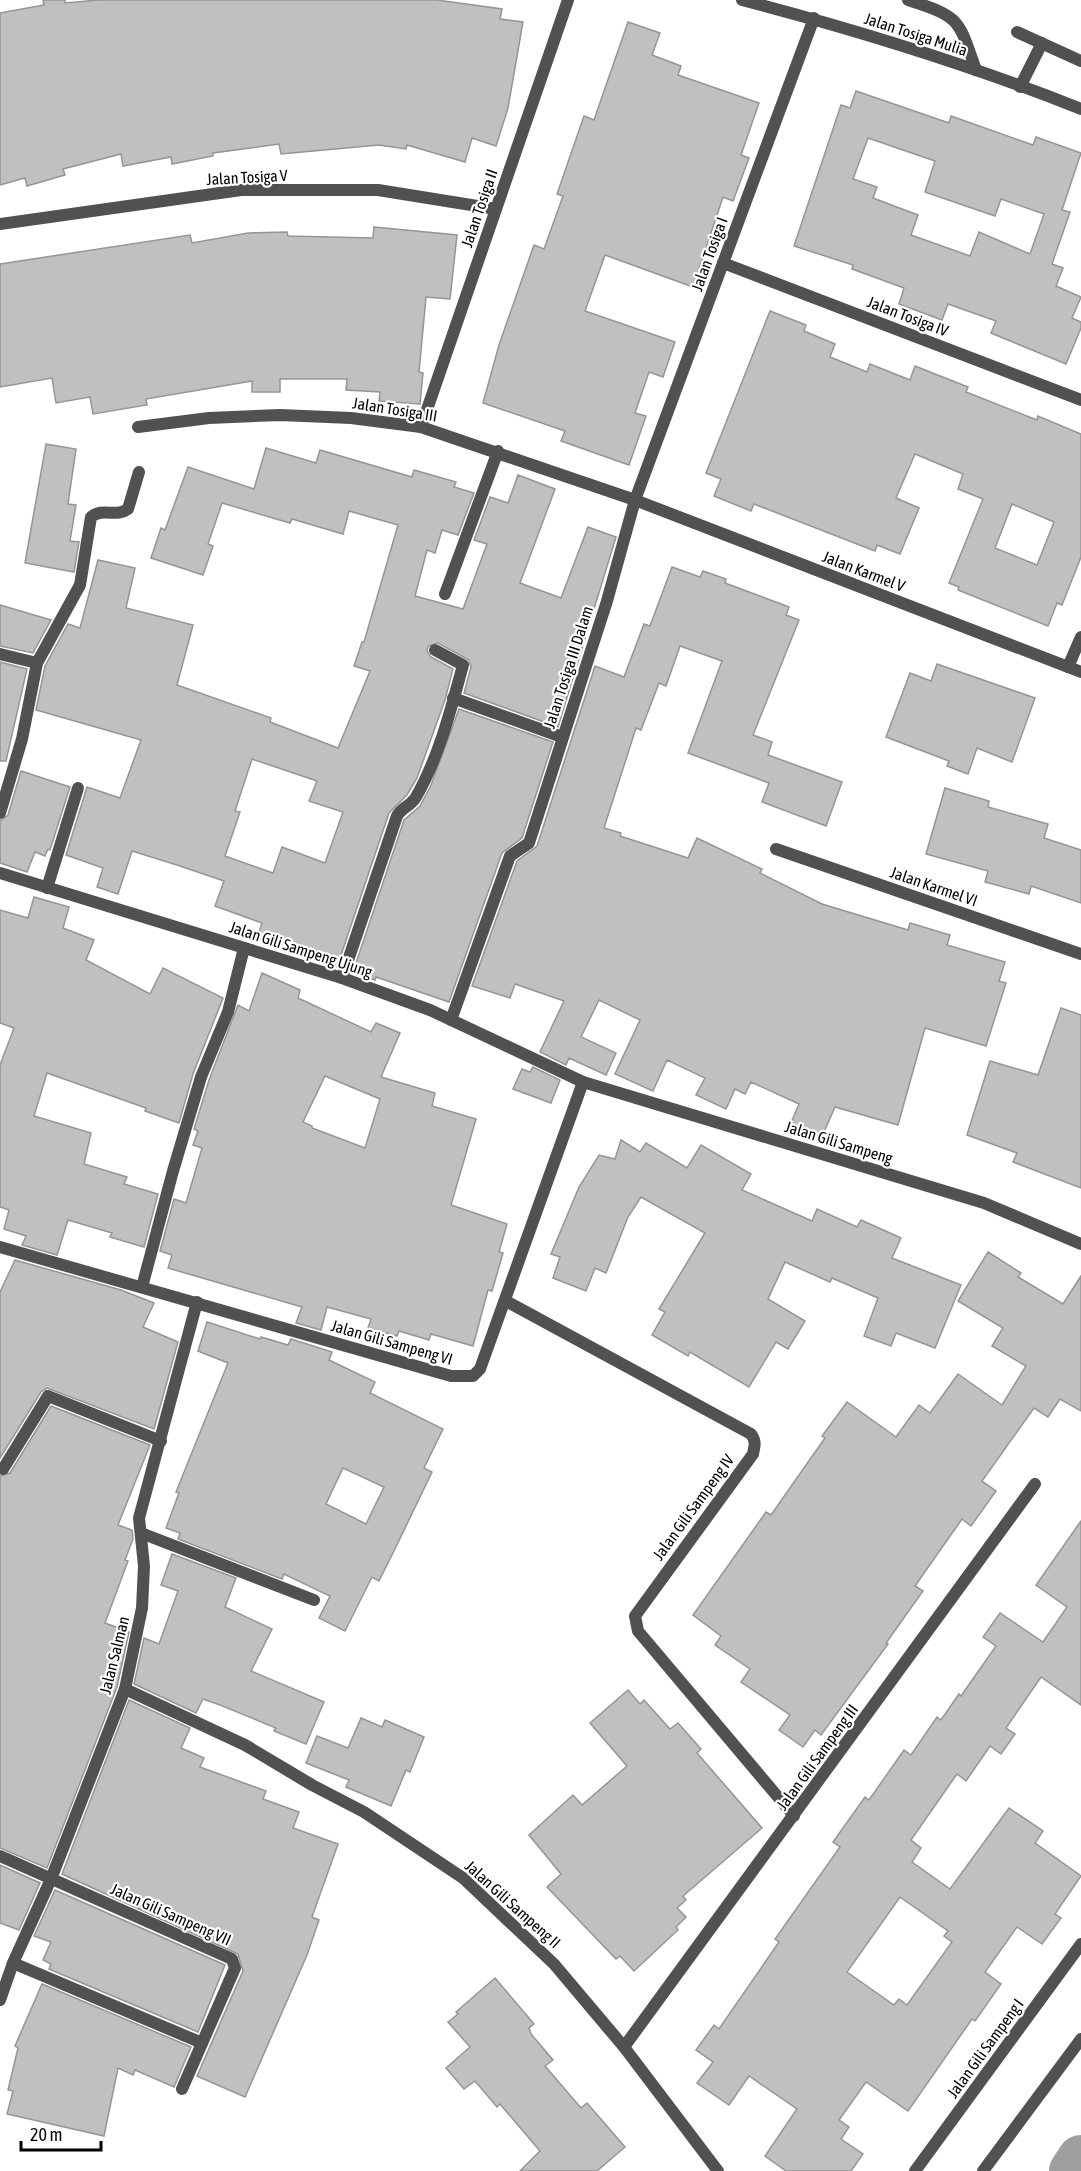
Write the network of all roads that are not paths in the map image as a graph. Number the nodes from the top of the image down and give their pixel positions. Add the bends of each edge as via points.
1 (568, 0) edge
2 (742, 0) edge
3 (908, 0) edge
4 (814, 18) junction
5 (1017, 32) dead end
6 (1042, 43) junction
7 (1081, 61) edge
8 (976, 70) junction
9 (1020, 87) junction
10 (1081, 109) edge
11 (496, 209) junction
12 (0, 224) edge
13 (723, 263) junction
14 (1081, 400) edge
15 (138, 427) dead end
16 (422, 427) junction
17 (498, 451) junction
18 (139, 472) dead end
19 (635, 500) junction
20 (445, 594) dead end
21 (1081, 637) edge
22 (435, 650) dead end
23 (0, 654) edge
24 (38, 663) junction
25 (1068, 667) junction
26 (1081, 672) edge
27 (453, 698) junction
28 (562, 737) junction
29 (78, 788) dead end
30 (0, 813) edge
31 (776, 849) dead end
32 (0, 873) edge
33 (47, 888) junction
34 (244, 948) junction
35 (1081, 954) edge
36 (342, 978) junction
37 (451, 1020) junction
38 (583, 1082) junction
39 (1081, 1244) edge
40 (0, 1247) edge
41 (142, 1287) junction
42 (506, 1301) junction
43 (197, 1302) junction
44 (161, 1441) junction
45 (3, 1469) dead end
46 (1035, 1484) dead end
47 (141, 1533) junction
48 (314, 1600) dead end
49 (125, 1689) junction
50 (794, 1816) junction
51 (0, 1856) edge
52 (51, 1879) junction
53 (1081, 1944) edge
54 (13, 1963) junction
55 (0, 2000) edge
56 (1081, 2039) edge
57 (202, 2043) junction
58 (624, 2047) junction
59 (182, 2089) dead end
60 (718, 2171) edge
61 (915, 2171) edge
62 (983, 2171) edge

1 - 11 street, Jalan Tosiga II
2 - 4 street, Jalan Tosiga Mulia
3 - 8 street, Jalan Tosiga Mulia via 944,11 952,18 961,29
4 - 8 street, Jalan Tosiga Mulia
4 - 13 street, Jalan Tosiga I
5 - 6 street
6 - 7 street
6 - 9 street
8 - 9 street, Jalan Tosiga Mulia
9 - 10 street, Jalan Tosiga Mulia
11 - 12 street, Jalan Tosiga V via 378,190 241,190
11 - 16 street, Jalan Tosiga II
13 - 14 street, Jalan Tosiga IV
13 - 19 street, Jalan Tosiga I
15 - 16 street, Jalan Tosiga III via 280,414
16 - 17 street, Jalan Tosiga III
17 - 19 street, Jalan Tosiga III
17 - 20 street
18 - 24 street via 128,509 123,513 97,512 91,517 80,585
19 - 25 street, Jalan Karmel V
19 - 28 street, Jalan Tosiga III Dalam
21 - 25 street
22 - 27 street via 463,665
23 - 24 street
24 - 30 street via 22,739
25 - 26 street, Jalan Karmel V
27 - 28 street
27 - 36 street via 416,799 397,816
28 - 37 street, Jalan Tosiga III Dalam via 529,843 510,856
29 - 33 street
31 - 35 street, Jalan Karmel VI
32 - 33 street, Jalan Gili Sampeng Ujung
33 - 34 street, Jalan Gili Sampeng Ujung
34 - 36 street, Jalan Gili Sampeng Ujung
34 - 41 street via 228,1012 201,1077 172,1171
36 - 37 street, Jalan Gili Sampeng Ujung
37 - 38 street, Jalan Gili Sampeng Ujung
38 - 39 street, Jalan Gili Sampeng via 984,1203
38 - 42 street, Jalan Gili Sampeng VI
40 - 41 street, Jalan Gili Sampeng VI
41 - 43 street, Jalan Gili Sampeng VI
42 - 43 street, Jalan Gili Sampeng VI via 480,1369 463,1378
42 - 50 street, Jalan Gili Sampeng IV via 754,1438 753,1454 635,1616 638,1630
43 - 44 street, Jalan Salman
44 - 45 street via 48,1396
44 - 47 street, Jalan Salman via 139,1518
46 - 50 street, Jalan Gili Sampeng III
47 - 48 street
47 - 49 street, Jalan Salman via 142,1608
49 - 52 street, Jalan Salman
49 - 58 street, Jalan Gili Sampeng II via 245,1745 364,1812 463,1878 554,1964
50 - 58 street, Jalan Gili Sampeng III
51 - 52 street, Jalan Gili Sampeng VII
52 - 54 street, Jalan Salman
52 - 57 street, Jalan Gili Sampeng VII via 232,1959 235,1968
53 - 61 street, Jalan Gili Sampeng I
54 - 55 street, Jalan Salman
54 - 57 street
56 - 62 street
57 - 59 street, Jalan Gili Sampeng VII
58 - 60 street, Jalan Gili Sampeng II

